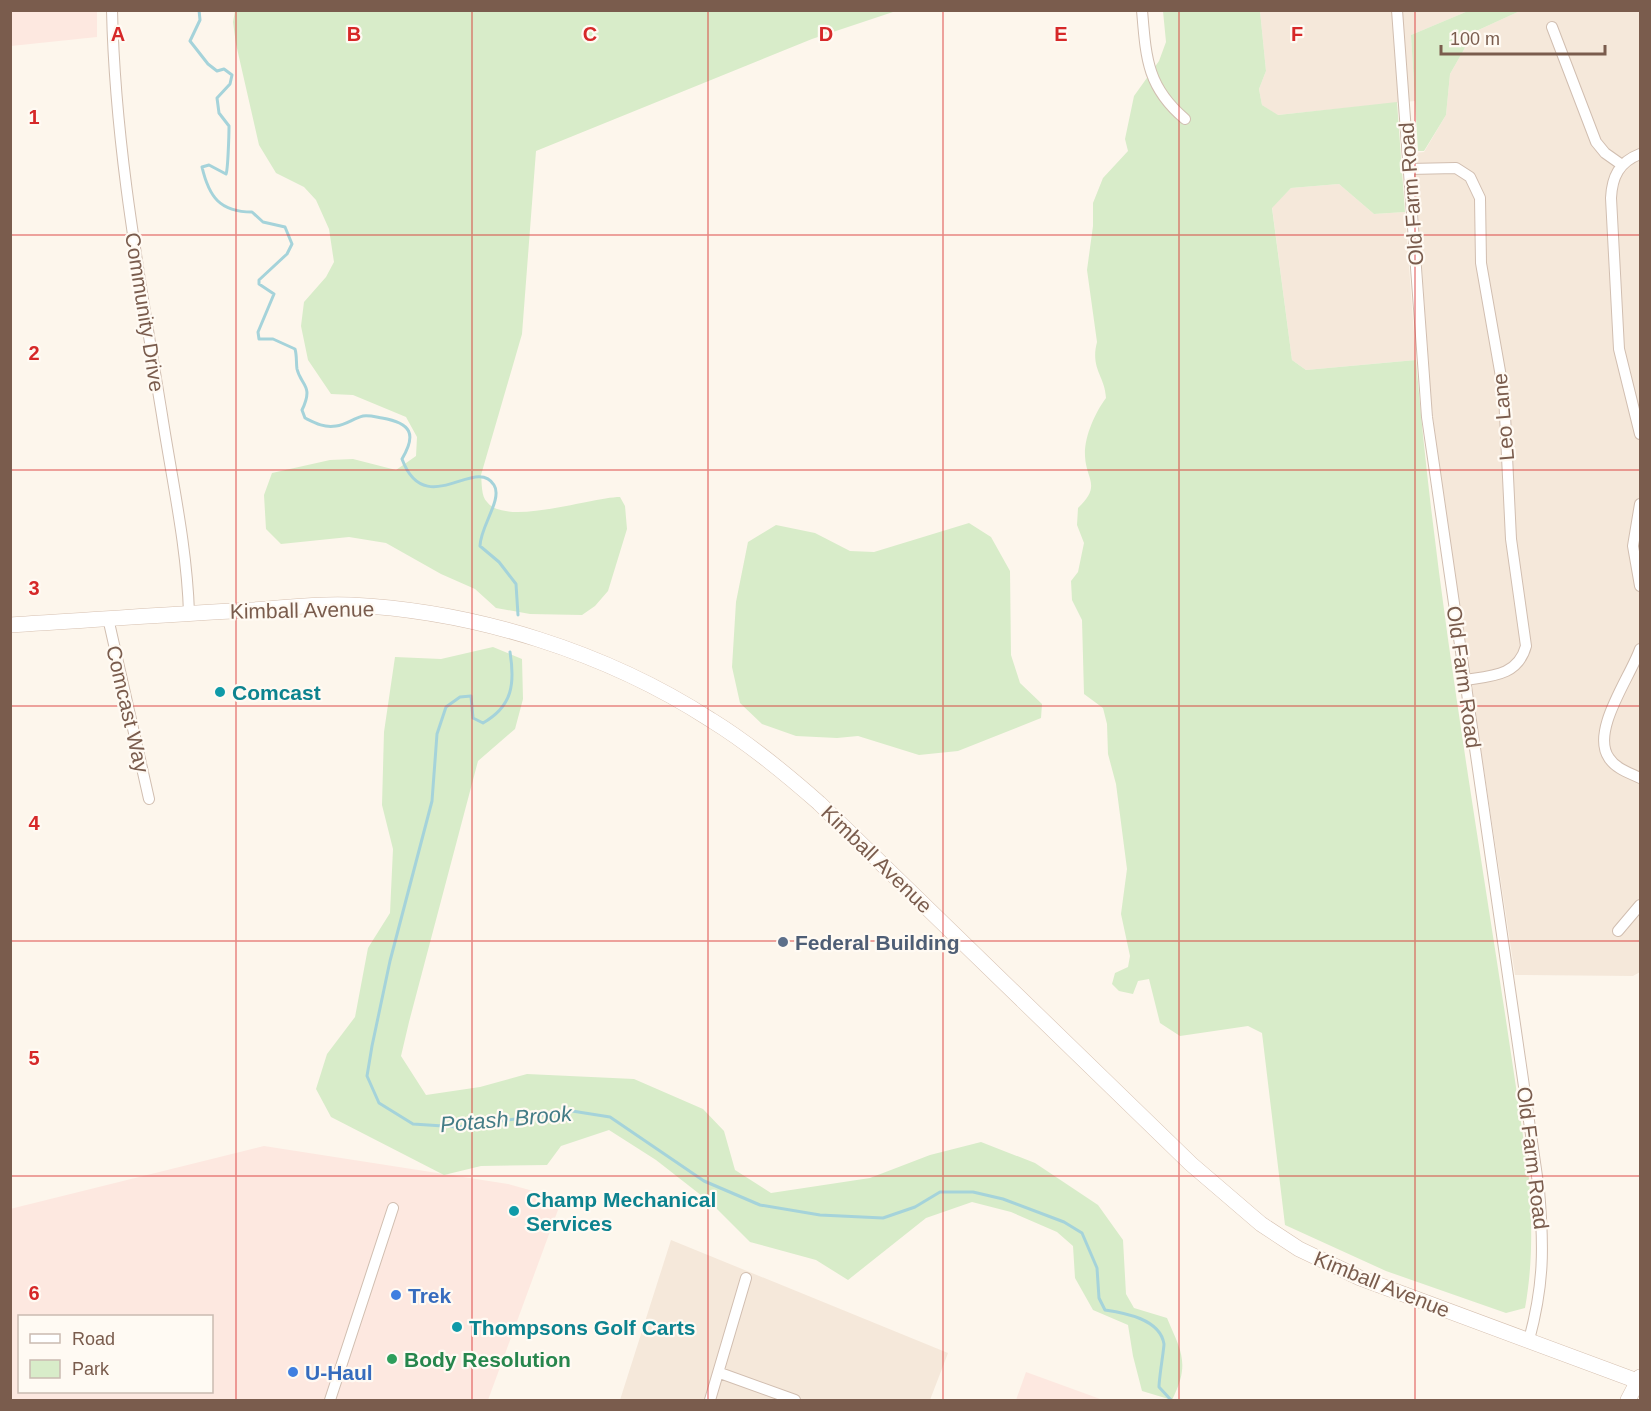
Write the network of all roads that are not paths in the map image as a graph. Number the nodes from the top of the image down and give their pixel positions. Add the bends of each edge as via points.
1 (112, 10) edge
2 (1142, 10) edge
3 (1397, 10) edge
4 (1552, 27) dead end
5 (1185, 119) dead end
6 (1641, 154) edge
7 (1622, 165) junction
8 (1409, 169) junction
9 (1641, 434) edge
10 (1641, 504) edge
11 (1641, 586) edge
12 (189, 613) junction
13 (108, 618) junction
14 (10, 625) edge
15 (1641, 649) edge
16 (1465, 680) junction
17 (1641, 778) edge
18 (149, 799) dead end
19 (1641, 905) edge
20 (1618, 931) dead end
21 (393, 1208) dead end
22 (746, 1278) dead end
23 (1529, 1340) junction
24 (720, 1373) junction
25 (1640, 1380) edge
26 (330, 1401) edge
27 (710, 1401) edge
28 (795, 1401) edge
29 (1628, 1401) edge

1 - 12 street, Community Drive via 116,113 123,171 171,469
2 - 5 street via 1145,48 1155,87
3 - 8 street, Old Farm Road
4 - 7 street via 1596,142
6 - 7 street
7 - 9 street via 1613,180 1611,198 1618,330 1623,369
8 - 16 street, Old Farm Road via 1427,417
8 - 16 street, Leo Lane via 1456,168 1470,177 1478,192 1482,280 1505,405 1511,539 1526,646 1520,662 1506,672
10 - 11 street via 1633,535
12 - 13 main road, Kimball Avenue
12 - 23 main road, Kimball Avenue via 349,605 421,612 555,646 672,697 748,745 819,803 1191,1164 1261,1224 1338,1269
13 - 14 main road, Kimball Avenue
13 - 18 street, Comcast Way
15 - 17 street via 1606,723 1603,738 1605,752 1613,763
16 - 23 street, Old Farm Road via 1539,1190 1544,1242 1542,1279
19 - 20 street
21 - 26 street
22 - 24 street
23 - 25 main road, Kimball Avenue
24 - 27 street
24 - 28 street
25 - 29 main road

